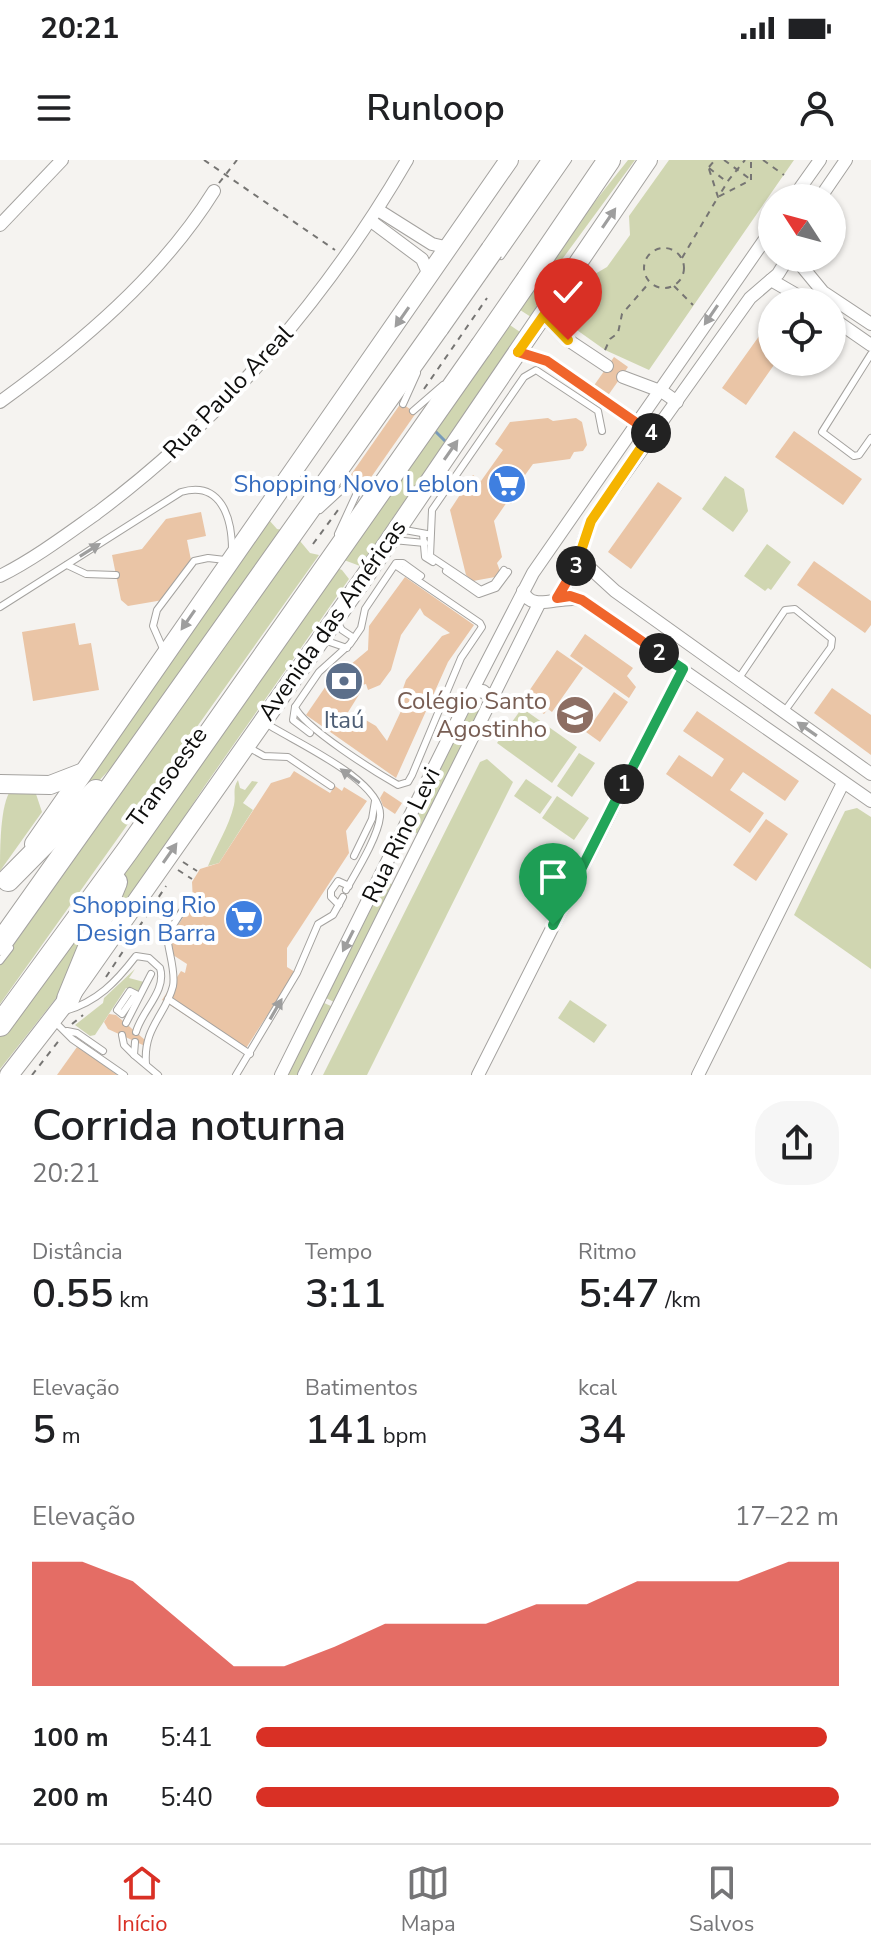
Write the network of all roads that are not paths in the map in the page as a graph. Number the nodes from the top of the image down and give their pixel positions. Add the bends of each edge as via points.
1 (62, 160) edge
2 (407, 160) edge
3 (509, 160) edge
4 (554, 160) edge
5 (568, 160) edge
6 (602, 160) edge
7 (609, 160) edge
8 (618, 160) edge
9 (648, 160) edge
10 (820, 160) edge
11 (846, 160) edge
12 (593, 183) junction
13 (803, 184) edge
14 (830, 184) edge
15 (214, 191) road end
16 (375, 216) junction
17 (0, 225) edge
18 (449, 248) junction
19 (758, 249) edge
20 (496, 254) junction
21 (777, 272) edge
22 (807, 272) edge
23 (525, 276) junction
24 (430, 277) junction
25 (771, 280) junction
26 (732, 283) junction
27 (785, 288) edge
28 (750, 298) junction
29 (544, 315) junction
30 (871, 324) edge
31 (846, 328) edge
32 (480, 342) junction
33 (871, 345) edge
34 (518, 353) junction
35 (871, 354) edge
36 (425, 363) dead end
37 (607, 366) dead end
38 (417, 373) junction
39 (623, 377) dead end
40 (446, 383) junction
41 (659, 391) junction
42 (0, 402) edge
43 (677, 402) junction
44 (403, 404) dead end
45 (391, 411) dead end
46 (413, 411) dead end
47 (635, 423) junction
48 (602, 431) dead end
49 (653, 434) junction
50 (871, 438) edge
51 (347, 473) dead end
52 (345, 487) dead end
53 (356, 495) dead end
54 (320, 510) junction
55 (311, 523) dead end
56 (393, 534) junction
57 (427, 534) junction
58 (560, 534) junction
59 (427, 543) junction
60 (333, 545) junction
61 (580, 554) junction
62 (230, 559) junction
63 (67, 565) junction
64 (395, 565) junction
65 (506, 571) dead end
66 (116, 575) dead end
67 (0, 576) edge
68 (421, 576) dead end
69 (523, 591) junction
70 (557, 598) junction
71 (539, 604) junction
72 (0, 607) edge
73 (335, 617) junction
74 (354, 638) junction
75 (318, 641) junction
76 (347, 648) junction
77 (165, 653) junction
78 (683, 669) junction
79 (738, 679) junction
80 (471, 693) junction
81 (492, 699) junction
82 (295, 707) junction
83 (784, 712) junction
84 (262, 721) junction
85 (201, 730) dead end
86 (310, 733) dead end
87 (149, 736) junction
88 (245, 745) junction
89 (81, 773) junction
90 (871, 774) edge
91 (843, 783) junction
92 (0, 784) edge
93 (331, 786) dead end
94 (38, 787) junction
95 (375, 801) junction
96 (871, 801) edge
97 (55, 814) junction
98 (128, 850) junction
99 (354, 856) dead end
100 (382, 875) junction
101 (400, 883) junction
102 (4, 886) edge
103 (346, 891) junction
104 (189, 900) dead end
105 (339, 905) junction
106 (9, 940) edge
107 (0, 961) edge
108 (151, 974) dead end
109 (20, 982) dead end
110 (168, 999) junction
111 (0, 1010) edge
112 (61, 1016) junction
113 (126, 1023) dead end
114 (0, 1025) edge
115 (136, 1032) dead end
116 (122, 1035) dead end
117 (135, 1042) dead end
118 (103, 1051) dead end
119 (250, 1054) junction
120 (134, 1055) junction
121 (146, 1064) junction
122 (9, 1075) edge
123 (124, 1075) edge
124 (158, 1075) edge
125 (236, 1075) edge
126 (281, 1075) edge
127 (304, 1075) edge
128 (478, 1075) edge
129 (698, 1075) edge

1 - 17 street
2 - 16 street, Rua Paulo Areal
3 - 18 main road
4 - 20 highway
5 - 20 lane
6 - 23 lane
7 - 12 highway, Avenida das Américas
8 - 12 highway
29 -> 9 main road, Avenida das Américas
10 - 13 street
11 - 14 street
12 - 23 highway, Avenida das Américas
15 - 42 street via 120,302
16 - 18 street
16 - 24 street via 422,259
16 - 67 street, Rua Paulo Areal via 260,362 159,464 72,531
18 - 24 main road
19 - 26 street
20 - 87 highway, bridge via 438,327
21 - 25 street
22 - 30 street via 823,292
23 - 32 highway, Avenida das Américas, bridge
24 -> 62 main road
25 - 27 street
25 - 28 street
26 - 28 street
26 -> 41 street
28 - 43 street
29 - 34 main road, Avenida das Américas
29 - 37 street via 568,340
31 - 33 street
32 - 40 lane, Transoeste
32 - 98 highway, Avenida das Américas
34 - 47 street via 547,361
56 -> 34 main road, Avenida das Américas
35 - 50 lane via 822,432 854,456
36 - 38 lane
38 - 44 lane
38 - 45 lane
39 - 41 street
40 - 46 lane, Transoeste
40 - 60 lane, Transoeste
41 - 43 street
41 - 47 street
43 - 49 street
47 - 49 street
47 - 58 street
48 - 57 lane via 598,411 536,370 530,372 432,510
49 - 61 street via 591,521
51 - 54 lane
52 - 54 lane
53 - 60 lane, Transoeste
54 - 55 lane
56 - 57 lane
56 - 59 lane
56 - 73 main road, Avenida das Américas
57 - 59 lane
58 - 61 street via 575,541
58 - 69 street
59 - 65 lane via 425,557 479,594 496,588
60 - 85 lane, Transoeste
61 - 70 street
61 - 79 street via 615,591
63 -> 62 lane via 191,489 201,489 222,504 232,527
62 -> 77 main road
62 - 77 lane via 192,561 157,610 153,626
63 - 66 lane via 86,574
63 - 72 lane
64 - 68 lane via 401,562
64 - 74 lane via 365,609
64 - 82 lane via 482,627 461,658 408,782 398,785 377,773 301,718
69 - 71 street
69 - 80 street, Rua Rino Levi
70 - 71 street
70 - 78 street via 582,600
71 - 81 street, Rua Rino Levi
73 - 74 lane
73 - 75 main road, Avenida das Américas
74 - 76 lane
75 - 76 lane via 332,640
75 - 84 main road, Avenida das Américas
76 - 82 lane via 319,672
77 - 89 main road
78 - 91 street
78 - 128 street
79 - 83 street
79 - 83 lane via 785,610 795,609 832,639
80 - 81 street via 483,691
80 - 100 street, Rua Rino Levi
81 - 101 street, Rua Rino Levi
82 - 86 lane via 293,720
90 -> 83 street
84 - 88 main road, Avenida das Américas
95 -> 84 lane via 358,780
87 - 102 highway via 134,745
87 - 106 highway
88 - 93 lane via 259,754 288,757
112 -> 88 main road, Avenida das Américas
89 - 94 main road
89 - 97 main road
91 - 96 street
91 - 129 street
92 - 94 main road
94 - 97 main road
95 - 99 lane
95 - 103 lane via 381,814
97 - 102 main road
98 - 112 highway
98 - 114 highway, Avenida das Américas
100 - 101 street
100 -> 126 street, Rua Rino Levi
101 - 127 street, Rua Rino Levi
103 - 105 lane
103 - 105 lane via 338,881 331,891
104 - 110 lane via 167,935 173,982
119 -> 105 lane via 297,973 313,932
106 - 107 lane
108 - 113 lane
109 - 111 lane
110 - 119 lane
110 - 121 lane via 152,1025
112 - 115 lane via 113,985 136,956 145,957 157,964 162,977
112 - 118 lane
112 - 122 main road, Avenida das Américas
112 - 123 lane via 72,1039
116 - 120 lane
117 - 120 lane
119 - 125 lane
120 - 121 lane
121 - 124 lane

